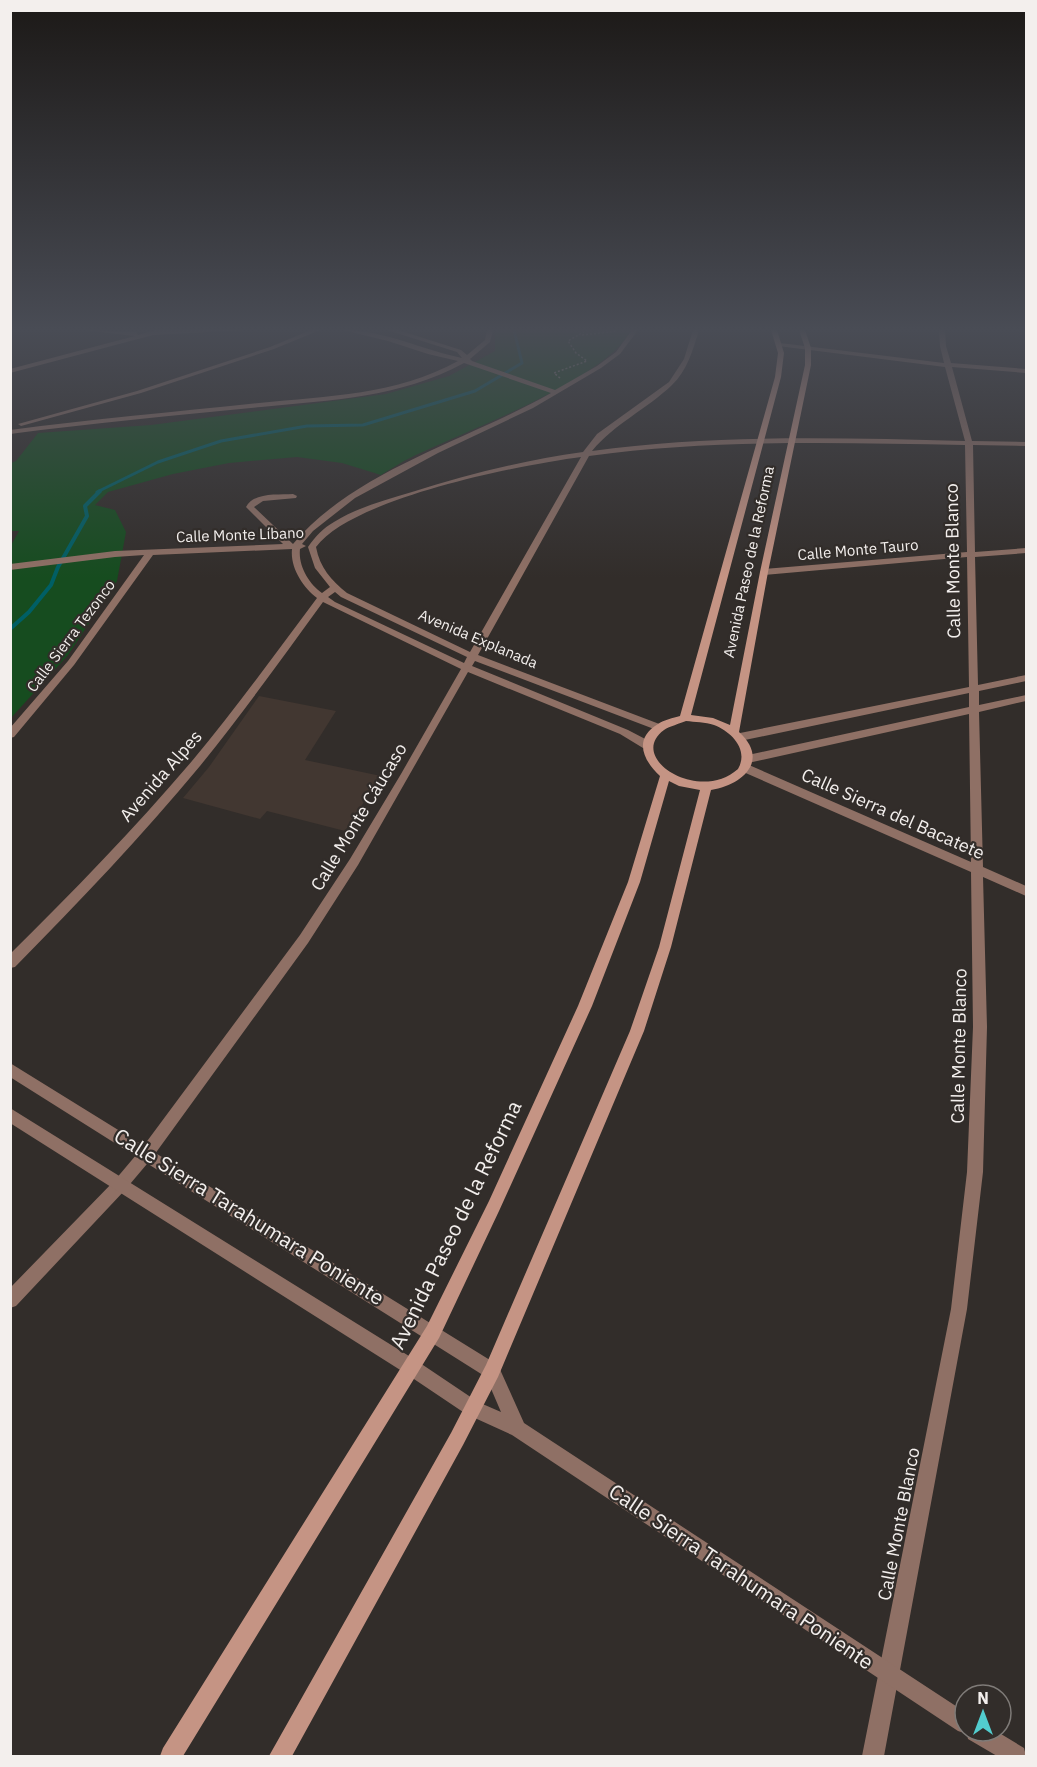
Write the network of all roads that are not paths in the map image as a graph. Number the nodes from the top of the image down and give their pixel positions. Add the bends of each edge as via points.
1 (63, 412) edge
2 (185, 412) edge
3 (518, 412) edge
4 (632, 412) edge
5 (768, 412) edge
6 (799, 412) edge
7 (960, 412) edge
8 (10, 426) edge
9 (10, 432) edge
10 (761, 441) junction
11 (793, 442) junction
12 (969, 443) junction
13 (1026, 444) edge
14 (587, 452) junction
15 (293, 496) dead end
16 (335, 512) junction
17 (346, 519) junction
18 (292, 546) junction
19 (312, 547) junction
20 (1026, 550) edge
21 (151, 552) junction
22 (971, 554) junction
23 (10, 567) edge
24 (764, 572) junction
25 (334, 588) junction
26 (322, 598) junction
27 (474, 657) junction
28 (467, 668) junction
29 (1026, 678) edge
30 (974, 688) junction
31 (1026, 698) edge
32 (974, 709) junction
33 (685, 718) junction
34 (658, 727) junction
35 (10, 735) edge
36 (737, 735) junction
37 (647, 745) junction
38 (747, 764) junction
39 (665, 776) junction
40 (706, 787) junction
41 (977, 871) junction
42 (1026, 891) edge
43 (10, 963) edge
44 (10, 1069) edge
45 (10, 1115) edge
46 (147, 1153) junction
47 (120, 1185) junction
48 (10, 1300) edge
49 (433, 1332) junction
50 (411, 1367) junction
51 (492, 1371) junction
52 (472, 1408) junction
53 (518, 1430) junction
54 (889, 1675) junction
55 (953, 1716) edge
56 (995, 1743) edge
57 (171, 1756) edge
58 (280, 1756) edge
59 (873, 1756) edge
60 (1016, 1756) edge

1 - 8 street
2 - 9 street
3 - 16 street via 403,468 352,496
4 - 14 street, Calle Monte Cáucaso via 600,436
5 - 10 main road, Avenida Paseo de la Reforma
6 - 11 main road, Avenida Paseo de la Reforma
7 - 12 street, Calle Monte Blanco
10 - 11 street, Calle Monte Líbano
10 - 14 street, Calle Monte Líbano via 681,442
10 - 33 main road, Avenida Paseo de la Reforma
11 - 12 street, Calle Monte Líbano
11 - 24 main road, Avenida Paseo de la Reforma
12 - 13 street, Calle Monte Líbano
12 - 22 street, Calle Monte Blanco
14 - 17 street, Calle Monte Líbano via 521,463 446,483
14 - 27 street, Calle Monte Cáucaso
15 - 18 street via 261,499 250,507
16 - 17 street
16 - 18 street
17 - 19 street, Calle Monte Líbano via 326,531
18 - 19 street, Calle Monte Líbano
18 - 21 street, Calle Monte Líbano
18 - 26 street via 303,578
19 - 25 street, Avenida Explanada via 319,570
20 - 22 street, Calle Monte Tauro
21 - 23 street, Calle Monte Líbano
21 - 35 street, Calle Sierra Tezonco via 72,663
22 - 24 street, Calle Monte Tauro
22 - 30 street, Calle Monte Blanco
24 - 36 main road, Avenida Paseo de la Reforma
25 - 26 street, Avenida Alpes
25 - 27 street, Avenida Explanada
26 - 28 street, Avenida Explanada
26 - 43 street, Avenida Alpes via 193,766 84,888
27 - 28 street, Calle Monte Cáucaso
27 - 34 street, Avenida Explanada
28 - 37 street, Avenida Explanada
28 - 46 street, Calle Monte Cáucaso via 342,882
29 - 30 street
30 - 32 street, Calle Monte Blanco
30 - 36 street
31 - 32 street
32 - 38 street
32 - 41 street, Calle Monte Blanco
33 - 34 main road
33 - 36 main road via 720,723
34 - 37 main road
36 - 38 main road via 747,748
37 - 39 main road via 648,756
38 - 40 main road via 730,781
38 - 41 street, Calle Sierra del Bacatete
39 - 40 main road
39 - 49 main road, Avenida Paseo de la Reforma via 634,882 585,1006
40 - 51 main road via 665,947 637,1030
41 - 42 street, Calle Sierra del Bacatete
41 - 54 street, Calle Monte Blanco via 980,1027 975,1172 959,1309
44 - 46 street, Calle Sierra Tarahumara Poniente
45 - 47 street, Calle Sierra Tarahumara Poniente
46 - 47 street, Calle Monte Cáucaso
46 - 49 street, Calle Sierra Tarahumara Poniente
47 - 48 street, Calle Monte Cáucaso
47 - 50 street, Calle Sierra Tarahumara Poniente
49 - 50 main road, Avenida Paseo de la Reforma
49 - 51 street, Calle Sierra Tarahumara Poniente
50 - 52 street, Calle Sierra Tarahumara Poniente
50 - 57 main road, Avenida Paseo de la Reforma
51 - 52 main road
51 - 53 street
52 - 53 street, Calle Sierra Tarahumara Poniente
52 - 58 main road
53 - 54 street, Calle Sierra Tarahumara Poniente
54 - 55 street, Calle Sierra Tarahumara Poniente
54 - 59 street, Calle Monte Blanco
56 - 60 street

